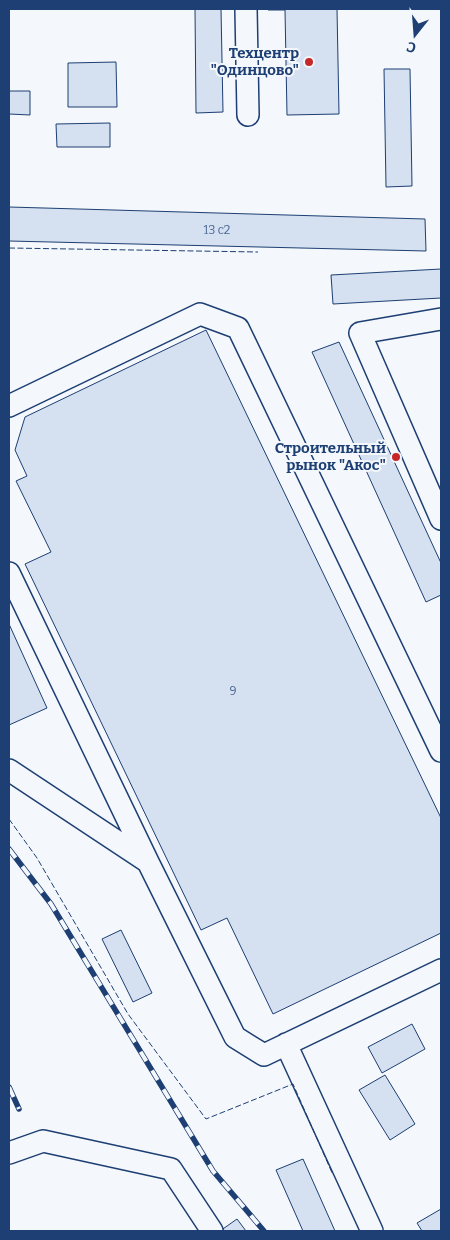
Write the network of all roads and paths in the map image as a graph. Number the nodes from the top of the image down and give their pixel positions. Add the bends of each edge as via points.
1 (246, 9) edge
2 (248, 116) dead end
3 (441, 319) edge
4 (9, 406) edge
5 (441, 519) edge
6 (9, 572) edge
7 (441, 751) edge
8 (9, 770) edge
9 (148, 862) junction
10 (441, 970) edge
11 (286, 1044) junction
12 (9, 1153) edge
13 (212, 1231) edge
14 (372, 1231) edge

1 - 2 lane
3 - 5 lane via 360,333
4 - 7 lane via 200,314 238,328
6 - 9 lane
8 - 9 lane
9 - 11 lane via 235,1037 264,1055
10 - 11 lane
11 - 14 lane
12 - 13 lane via 43,1141 171,1169

